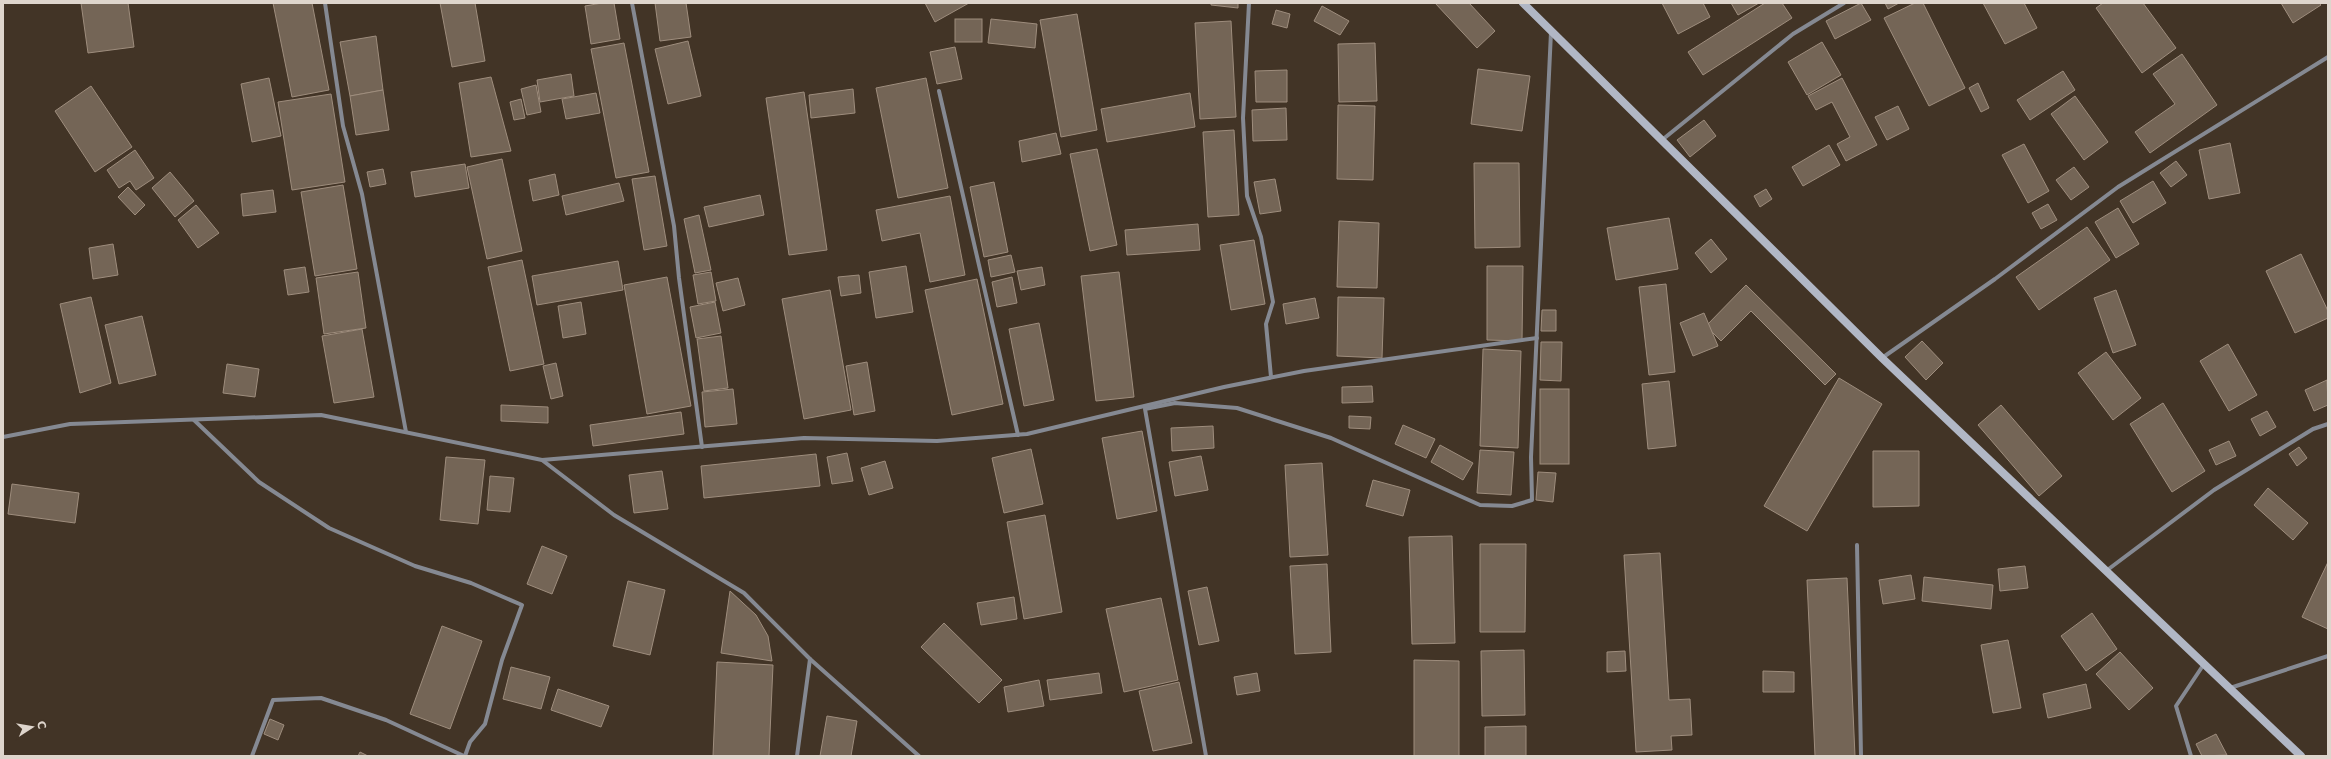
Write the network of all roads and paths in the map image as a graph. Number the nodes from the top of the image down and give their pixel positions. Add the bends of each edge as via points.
1 (325, 3) edge
2 (632, 3) edge
3 (1249, 3) edge
4 (1523, 3) edge
5 (1844, 3) edge
6 (1551, 30) junction
7 (2328, 58) edge
8 (939, 91) dead end
9 (1662, 140) junction
10 (1537, 338) junction
11 (1882, 358) junction
12 (1271, 377) junction
13 (194, 420) junction
14 (2328, 424) edge
15 (406, 432) junction
16 (1018, 435) junction
17 (3, 437) edge
18 (702, 447) junction
19 (542, 460) junction
20 (1857, 545) dead end
21 (2106, 572) junction
22 (2328, 656) edge
23 (810, 658) junction
24 (2204, 664) junction
25 (2229, 688) junction
26 (252, 756) edge
27 (465, 756) edge
28 (796, 756) edge
29 (919, 756) edge
30 (1206, 756) edge
31 (1862, 756) edge
32 (2191, 756) edge
33 (2301, 756) edge

1 - 15 street via 343,126 362,194
2 - 18 street via 674,226
3 - 12 street via 1244,118 1247,196 1261,237 1273,302 1266,324
4 - 6 street
5 - 9 street via 1794,34
6 - 9 street
6 - 10 street
7 - 11 street via 2118,188
8 - 16 street
9 - 11 street
10 - 12 street
10 - 30 street via 1531,457 1532,500 1512,506 1480,505 1331,438 1237,408 1175,403 1145,409
11 - 21 street
12 - 16 street
13 - 15 street via 322,415
13 - 17 street via 70,424
13 - 27 street via 259,482 329,528 415,566 471,582 522,605 502,660 485,724 470,742
14 - 21 street via 2313,429 2214,490
15 - 19 street
16 - 18 street via 937,441 804,438
18 - 19 street
19 - 23 street via 614,514 744,593
20 - 31 street
21 - 24 street
22 - 25 street
23 - 28 street
23 - 29 street
24 - 25 street
24 - 32 street via 2176,706
25 - 33 street
26 - 27 street via 272,700 321,698 386,720

